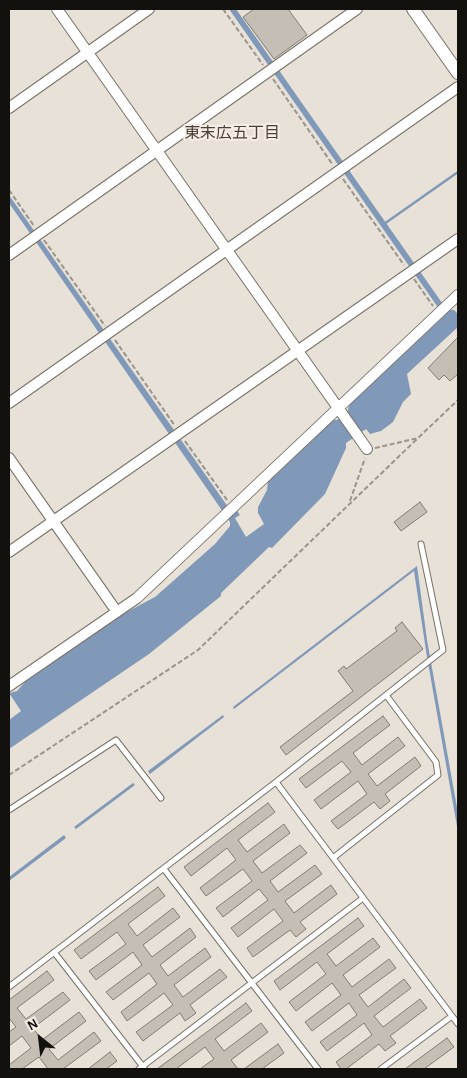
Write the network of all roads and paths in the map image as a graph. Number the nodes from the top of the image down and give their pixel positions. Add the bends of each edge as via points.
1 (57, 9) edge
2 (149, 9) edge
3 (223, 9) edge
4 (356, 9) edge
5 (413, 9) edge
6 (88, 52) junction
7 (271, 69) junction
8 (458, 74) edge
9 (458, 87) edge
10 (9, 108) edge
11 (157, 150) junction
12 (341, 168) junction
13 (9, 190) edge
14 (36, 236) junction
15 (458, 239) edge
16 (226, 249) junction
17 (9, 255) edge
18 (413, 270) junction
19 (458, 295) edge
20 (442, 311) junction
21 (106, 334) junction
22 (297, 350) junction
23 (458, 400) edge
24 (9, 403) edge
25 (340, 411) junction
26 (177, 435) junction
27 (418, 438) junction
28 (364, 445) junction
29 (9, 458) edge
30 (349, 503) junction
31 (230, 511) junction
32 (53, 521) junction
33 (421, 544) dead end
34 (9, 552) edge
35 (117, 612) junction
36 (9, 686) edge
37 (386, 695) junction
38 (9, 775) edge
39 (276, 782) junction
40 (161, 798) dead end
41 (9, 810) edge
42 (333, 858) junction
43 (164, 869) junction
44 (363, 898) junction
45 (54, 952) junction
46 (252, 983) junction
47 (9, 986) edge
48 (452, 1016) junction
49 (458, 1024) edge
50 (142, 1068) edge
51 (318, 1069) edge
52 (381, 1069) edge

1 - 6 street
2 - 6 street
3 - 7 path
4 - 7 street
5 - 8 street
6 - 10 street
6 - 11 street
7 - 11 street
7 - 12 path
9 - 12 street
11 - 14 street
11 - 16 street
12 - 16 street
12 - 18 path
13 - 14 path
14 - 17 street
14 - 21 path
15 - 18 street
16 - 21 street
16 - 22 street
18 - 20 path
18 - 22 street
19 - 20 street
20 - 25 street
21 - 24 street
21 - 26 path
22 - 25 street
22 - 26 street
23 - 27 path
25 - 28 street
25 - 31 street
26 - 31 path
26 - 32 street
27 - 28 path
27 - 30 path
28 - 30 path via 362,471
29 - 32 street
30 - 38 path via 198,650
31 - 35 street via 137,598
32 - 34 street
32 - 35 street
33 - 37 lane via 443,650
35 - 36 street
37 - 39 lane
37 - 42 lane via 436,762 438,775
39 - 42 lane
39 - 43 lane
40 - 41 lane via 116,740
42 - 44 lane
43 - 45 lane
43 - 46 lane
44 - 46 lane
44 - 48 lane
45 - 47 lane
45 - 50 lane
46 - 50 lane
46 - 51 lane
48 - 49 lane
48 - 52 lane

